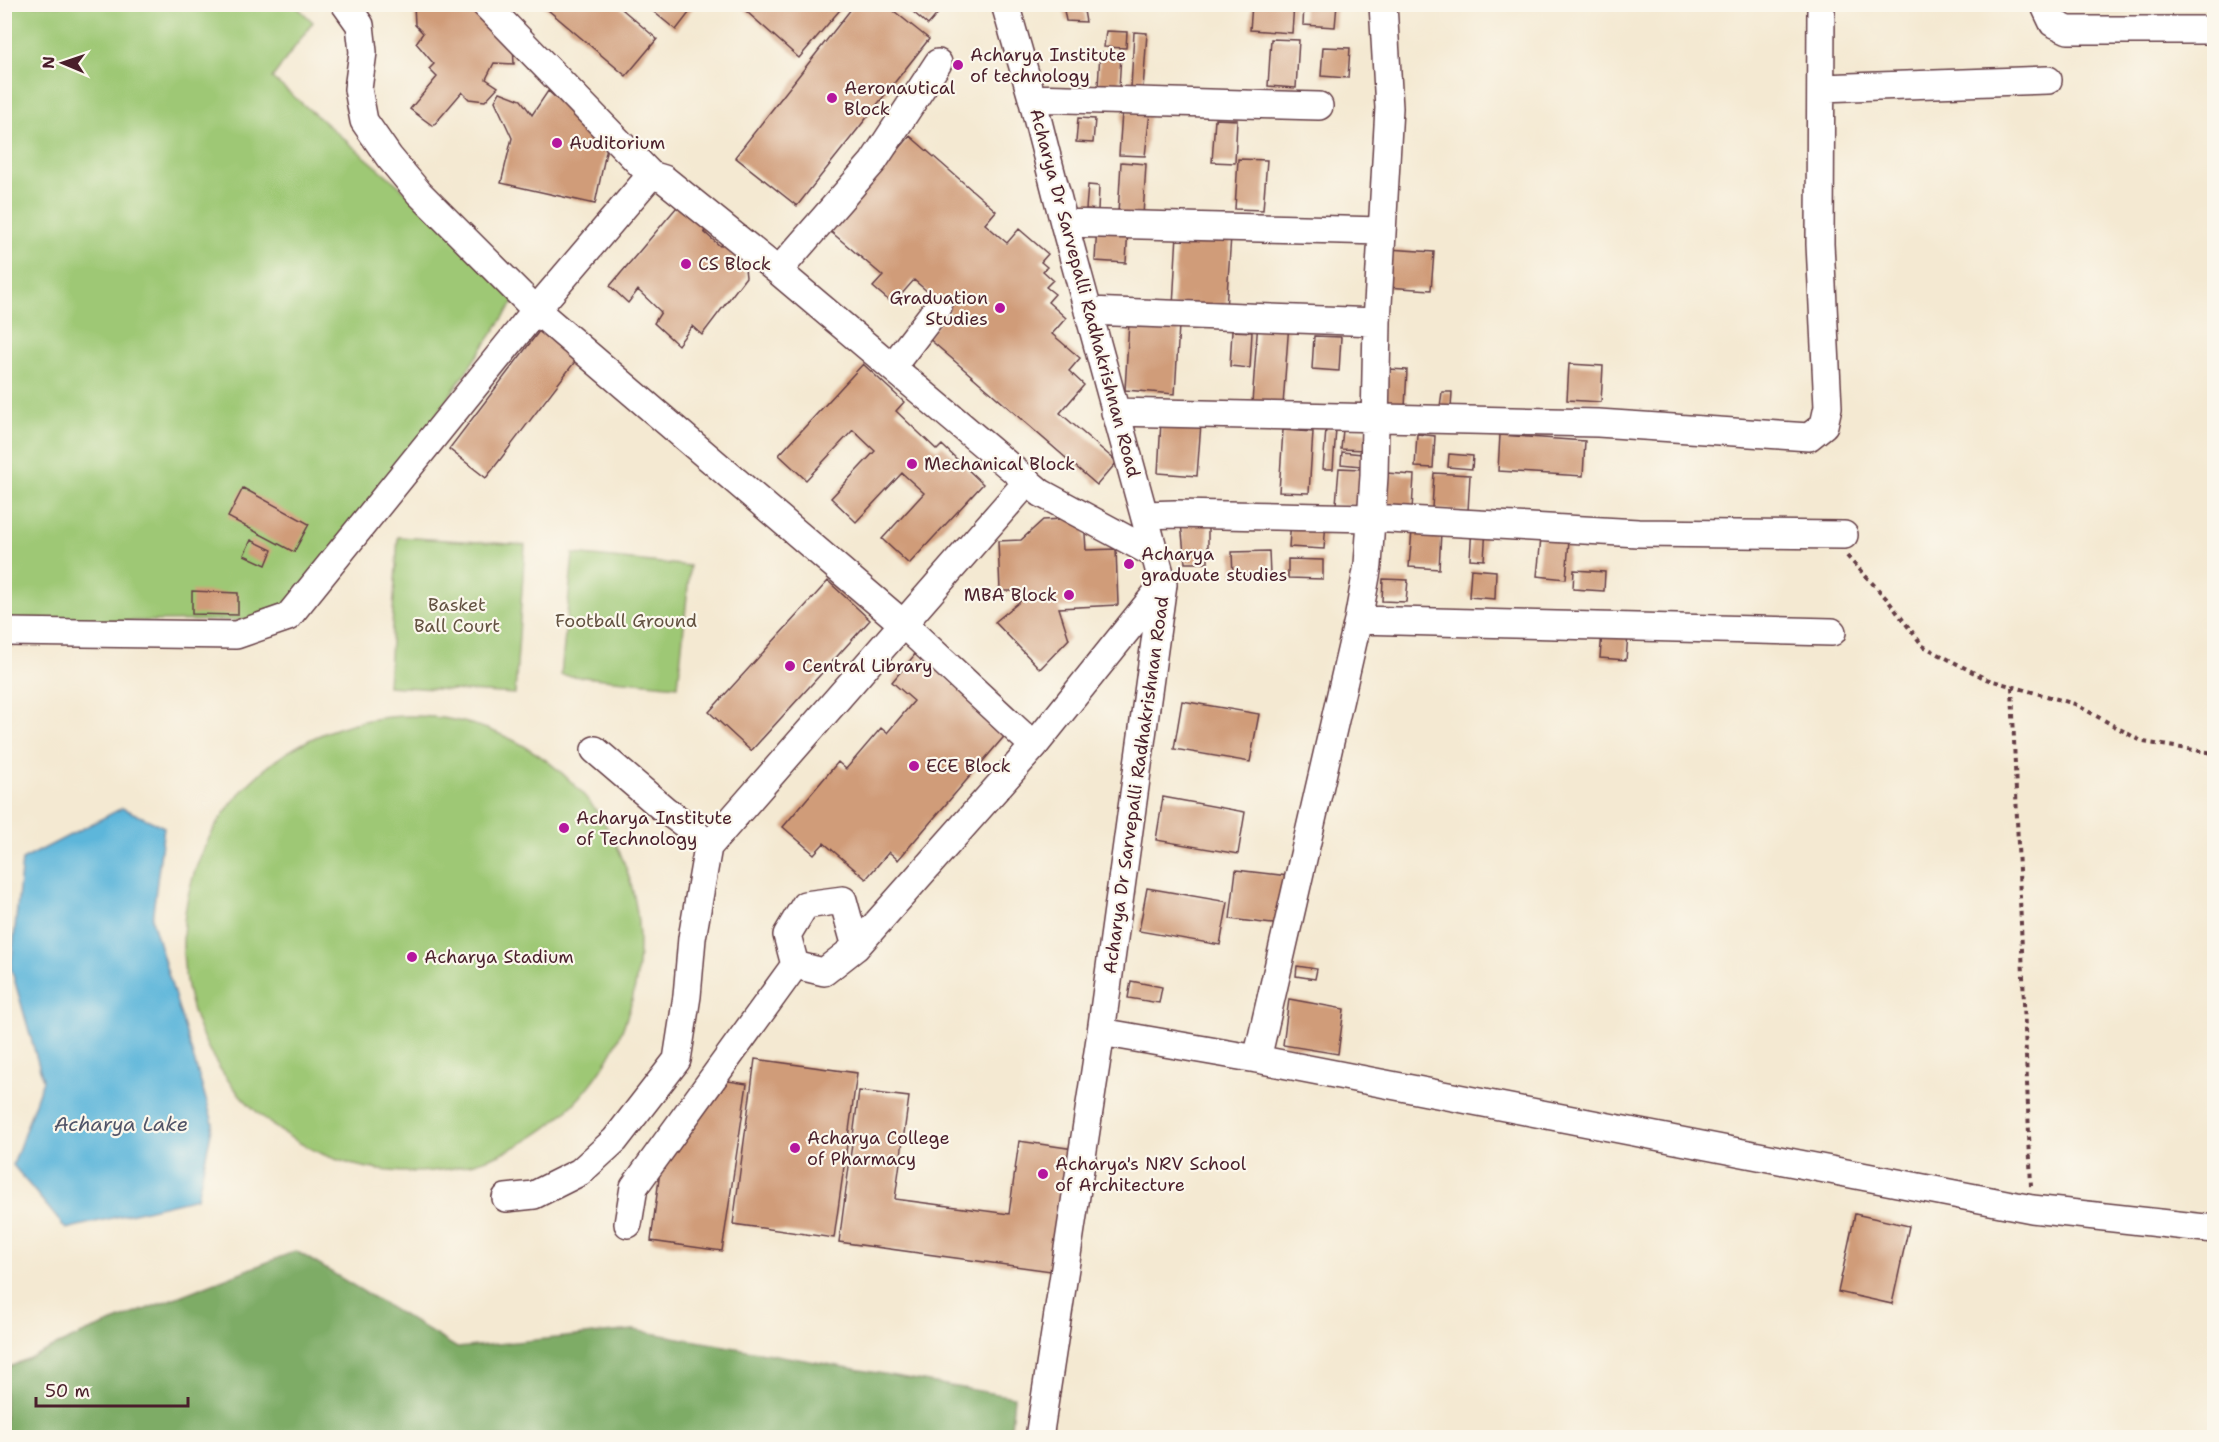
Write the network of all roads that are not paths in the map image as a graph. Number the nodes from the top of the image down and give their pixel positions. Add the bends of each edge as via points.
1 (345, 4) edge
2 (485, 4) edge
3 (1005, 4) edge
4 (1383, 4) edge
5 (1821, 4) edge
6 (2044, 4) edge
7 (2214, 30) edge
8 (938, 63) dead end
9 (2048, 80) dead end
10 (1821, 88) junction
11 (1032, 98) junction
12 (1318, 106) dead end
13 (651, 175) junction
14 (1064, 223) junction
15 (1382, 231) junction
16 (778, 271) junction
17 (938, 308) dead end
18 (536, 310) junction
19 (1088, 311) junction
20 (1377, 322) junction
21 (892, 367) junction
22 (1115, 412) junction
23 (1374, 418) junction
24 (1027, 482) junction
25 (1145, 515) junction
26 (1371, 518) junction
27 (1844, 535) road end
28 (1156, 555) junction
29 (1163, 584) junction
30 (1358, 620) junction
31 (902, 623) junction
32 (4, 632) edge
33 (1832, 632) dead end
34 (1034, 746) junction
35 (595, 750) dead end
36 (708, 847) junction
37 (856, 947) junction
38 (795, 965) junction
39 (1101, 1032) junction
40 (1257, 1059) junction
41 (506, 1198) dead end
42 (628, 1224) dead end
43 (2214, 1229) edge
44 (1039, 1437) edge

1 - 18 street via 360,26 363,52 358,89 364,121 419,193
2 - 13 street
3 - 11 street, Acharya Dr Sarvepalli Radhakrishnan Road
4 - 15 street via 1389,108
5 - 10 street
6 - 7 street via 2053,23 2068,30
8 - 16 street via 873,162
9 - 10 street
10 - 23 street via 1820,244 1828,407 1824,425 1809,437 1598,423
11 - 12 street
11 - 14 street, Acharya Dr Sarvepalli Radhakrishnan Road
13 - 16 street via 664,179
13 - 18 street
14 - 15 street
14 - 19 street, Acharya Dr Sarvepalli Radhakrishnan Road
15 - 20 street
16 - 21 street
17 - 21 street
18 - 31 street
18 - 32 street via 288,617 236,635
19 - 20 street
19 - 22 street, Acharya Dr Sarvepalli Radhakrishnan Road
20 - 23 street
21 - 24 street
22 - 23 street
22 - 25 street, Acharya Dr Sarvepalli Radhakrishnan Road
23 - 26 street
24 - 28 street
24 - 31 street
25 - 26 street
25 - 28 street, Acharya Dr Sarvepalli Radhakrishnan Road
26 - 27 street via 1638,533
26 - 30 street
28 - 29 street, Acharya Dr Sarvepalli Radhakrishnan Road
29 - 34 street
29 - 39 street, Acharya Dr Sarvepalli Radhakrishnan Road
30 - 33 street
30 - 40 street
31 - 34 street
31 - 36 street
34 - 37 street
35 - 36 street via 693,830
36 - 41 street via 692,938 678,1060 615,1140 580,1172 534,1195
37 - 38 street via 824,972
37 - 38 street via 843,900 805,905 787,935
38 - 42 street via 634,1187
39 - 40 street
39 - 44 street, Acharya Dr Sarvepalli Radhakrishnan Road
40 - 43 street via 2032,1209

